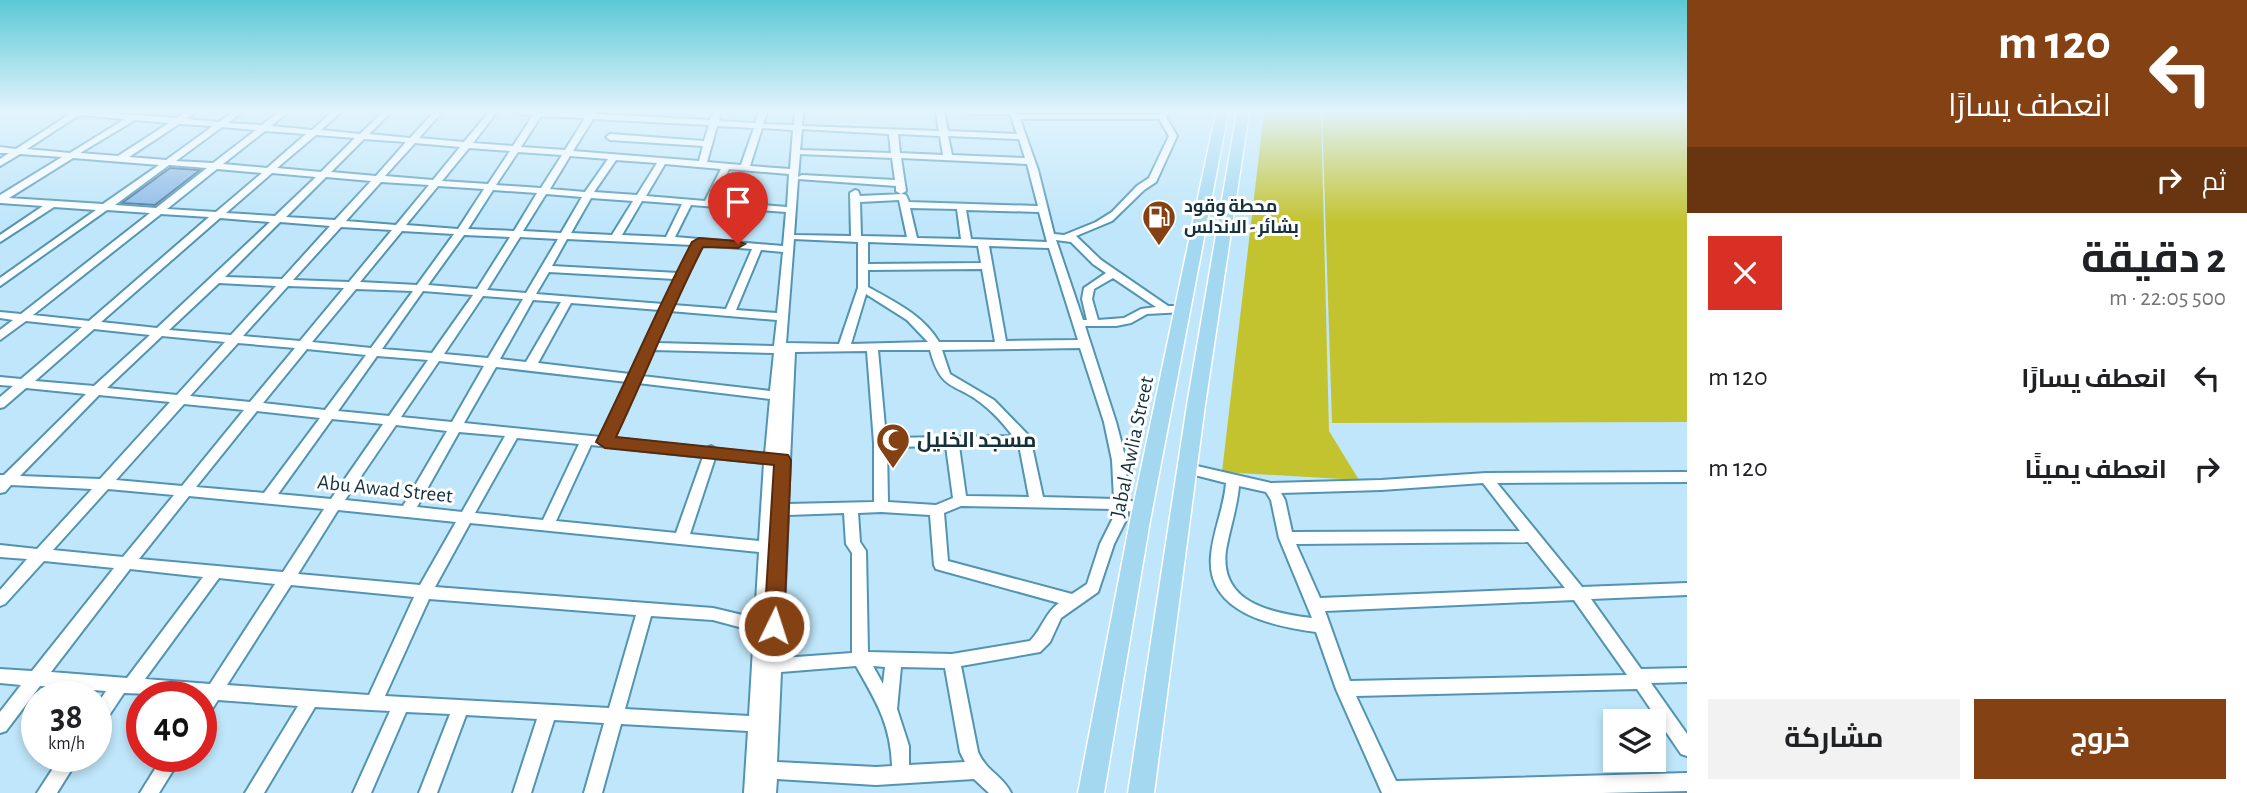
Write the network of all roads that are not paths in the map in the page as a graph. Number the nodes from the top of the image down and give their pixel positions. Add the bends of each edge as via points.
1 (21, 149) edge
2 (80, 149) edge
3 (135, 149) edge
4 (187, 149) edge
5 (235, 149) edge
6 (293, 149) edge
7 (348, 149) edge
8 (406, 149) edge
9 (464, 149) edge
10 (504, 149) edge
11 (571, 149) edge
12 (602, 149) edge
13 (707, 149) edge
14 (751, 149) edge
15 (800, 149) edge
16 (803, 149) edge
17 (894, 149) edge
18 (946, 149) edge
19 (1026, 149) edge
20 (1167, 149) edge
21 (1215, 149) edge
22 (1237, 149) edge
23 (0, 150) edge
24 (516, 150) junction
25 (18, 151) junction
26 (803, 152) junction
27 (568, 154) junction
28 (70, 155) junction
29 (597, 157) junction
30 (895, 157) junction
31 (613, 158) junction
32 (948, 158) junction
33 (120, 159) junction
34 (662, 162) junction
35 (1031, 162) junction
36 (0, 163) edge
37 (167, 163) junction
38 (702, 165) junction
39 (212, 167) junction
40 (726, 167) junction
41 (744, 169) junction
42 (268, 170) junction
43 (322, 174) junction
44 (798, 175) junction
45 (379, 178) junction
46 (855, 182) junction
47 (436, 183) junction
48 (899, 183) junction
49 (489, 187) junction
50 (542, 190) junction
51 (588, 194) junction
52 (640, 198) junction
53 (855, 199) junction
54 (0, 200) edge
55 (904, 201) junction
56 (687, 203) junction
57 (52, 204) junction
58 (708, 204) junction
59 (961, 206) junction
60 (104, 209) junction
61 (1043, 209) junction
62 (792, 210) junction
63 (156, 212) junction
64 (215, 216) junction
65 (275, 220) junction
66 (336, 224) junction
67 (398, 228) junction
68 (461, 232) junction
69 (518, 235) junction
70 (565, 236) junction
71 (1068, 236) junction
72 (797, 237) junction
73 (860, 237) junction
74 (615, 238) junction
75 (0, 239) edge
76 (669, 240) junction
77 (913, 240) junction
78 (1052, 241) junction
79 (699, 242) junction
80 (965, 242) junction
81 (983, 243) junction
82 (758, 246) junction
83 (789, 249) junction
84 (988, 265) junction
85 (863, 267) junction
86 (546, 269) junction
87 (1113, 273) junction
88 (681, 276) junction
89 (216, 280) junction
90 (283, 282) junction
91 (0, 283) edge
92 (351, 285) junction
93 (421, 288) junction
94 (863, 288) junction
95 (480, 293) junction
96 (529, 298) junction
97 (567, 300) junction
98 (664, 307) junction
99 (1164, 309) junction
100 (730, 312) junction
101 (0, 315) edge
102 (1182, 316) junction
103 (783, 317) junction
104 (24, 318) junction
105 (1093, 321) junction
106 (1079, 323) junction
107 (90, 326) junction
108 (158, 332) junction
109 (0, 336) edge
110 (1209, 339) junction
111 (233, 340) junction
112 (1001, 344) junction
113 (1085, 344) junction
114 (304, 345) junction
115 (650, 346) junction
116 (935, 346) junction
117 (844, 347) junction
118 (872, 347) junction
119 (1175, 347) junction
120 (785, 349) junction
121 (375, 351) junction
122 (436, 356) junction
123 (1204, 359) junction
124 (493, 362) junction
125 (530, 366) junction
126 (636, 379) junction
127 (0, 381) edge
128 (24, 383) junction
129 (97, 390) junction
130 (776, 396) junction
131 (179, 398) junction
132 (0, 404) edge
133 (255, 406) junction
134 (328, 414) junction
135 (393, 420) junction
136 (457, 426) junction
137 (513, 433) junction
138 (1025, 439) junction
139 (952, 441) junction
140 (587, 442) junction
141 (605, 442) junction
142 (880, 443) junction
143 (710, 452) junction
144 (777, 459) junction
145 (1188, 469) junction
146 (1687, 477) edge
147 (1486, 478) junction
148 (1233, 480) junction
149 (3, 483) edge
150 (103, 484) junction
151 (1271, 488) junction
152 (187, 492) junction
153 (268, 498) junction
154 (960, 502) junction
155 (1037, 502) junction
156 (1121, 504) junction
157 (334, 505) junction
158 (881, 507) junction
159 (851, 508) junction
160 (1143, 509) junction
161 (780, 510) junction
162 (937, 510) junction
163 (407, 512) junction
164 (466, 518) junction
165 (547, 525) junction
166 (1532, 536) junction
167 (1286, 538) junction
168 (681, 539) junction
169 (766, 547) junction
170 (0, 551) edge
171 (41, 555) junction
172 (126, 564) junction
173 (215, 572) junction
174 (286, 577) junction
175 (1687, 589) edge
176 (424, 592) junction
177 (1577, 592) junction
178 (0, 600) edge
179 (1075, 601) junction
180 (1315, 604) junction
181 (646, 608) junction
182 (761, 626) junction
183 (1322, 626) junction
184 (860, 659) junction
185 (894, 661) junction
186 (952, 661) junction
187 (772, 666) junction
188 (1687, 675) edge
189 (0, 676) edge
190 (37, 679) junction
191 (1640, 679) junction
192 (129, 681) edge
193 (126, 685) joint
194 (217, 688) edge
195 (1345, 689) junction
196 (217, 691) edge
197 (311, 699) junction
198 (112, 701) edge
199 (374, 701) junction
200 (402, 703) junction
201 (461, 707) junction
202 (889, 709) junction
203 (548, 711) junction
204 (615, 717) junction
205 (757, 724) junction
206 (0, 725) edge
207 (1687, 748) edge
208 (768, 770) junction
209 (977, 770) junction
210 (60, 772) edge
211 (163, 772) edge
212 (901, 775) junction
213 (1687, 782) edge
214 (1391, 791) edge
215 (46, 793) edge
216 (149, 793) edge
217 (254, 793) edge
218 (362, 793) edge
219 (428, 793) edge
220 (522, 793) edge
221 (593, 793) edge
222 (753, 793) edge
223 (767, 793) edge
224 (1002, 793) edge
225 (1091, 793) edge
226 (1141, 793) edge

1 - 25 street
2 - 28 street
3 - 33 street
4 - 37 street
5 - 39 street
6 - 42 street
7 - 43 street
8 - 45 street
9 - 47 street
10 - 24 street
11 - 27 street
12 - 29 street
13 - 38 street
14 - 41 street
15 - 44 street
16 - 26 street
17 - 30 street
18 - 32 street
19 - 35 street
20 - 71 street via 1153,180 1140,185 1124,206 1108,220
21 - 102 highway, Jabal Awlia Street
22 - 110 highway
23 - 25 street
24 - 27 street
24 - 49 street
25 - 28 street
25 - 36 street
26 - 30 street
26 - 44 street
27 - 29 street
27 - 50 street
28 - 33 street
28 - 54 street
29 - 31 street
30 - 32 street
30 - 48 street
31 - 34 street
31 - 51 street
32 - 35 street
33 - 37 street
34 - 38 street
34 - 52 street
35 - 61 street
37 - 39 street
37 - 60 street
38 - 40 street
39 - 42 street
39 - 63 street
40 - 41 street
40 - 58 street
41 - 44 street
42 - 43 street
42 - 64 street
43 - 45 street
43 - 65 street
44 - 46 street
44 - 62 street
44 - 72 street
45 - 47 street
45 - 66 street
46 - 48 street
46 - 53 street
47 - 49 street
47 - 67 street
48 - 55 street
49 - 50 street
49 - 68 street
50 - 51 street
50 - 69 street
51 - 52 street
51 - 70 street
52 - 56 street
52 - 74 street
53 - 55 street
53 - 73 street
54 - 57 street
55 - 59 street
55 - 77 street
56 - 58 street
56 - 76 street
57 - 60 street
57 - 75 street
58 - 62 street
59 - 61 street
59 - 80 street
60 - 63 street
60 - 91 street
61 - 78 street
62 - 83 street
63 - 64 street
63 - 104 street
64 - 65 street
64 - 107 street
65 - 66 street
65 - 89 street
66 - 67 street
66 - 90 street
67 - 68 street
67 - 92 street
68 - 69 street
68 - 93 street
69 - 70 street
69 - 95 street
70 - 74 street
70 - 86 street
71 - 78 street
71 - 87 street
72 - 73 street
72 - 120 street
73 - 77 street
73 - 85 street
74 - 76 street
76 - 79 street
77 - 80 street
78 - 81 street
78 - 106 street
79 - 82 street
79 - 88 street
80 - 81 street
81 - 84 street
82 - 83 street
82 - 100 street
83 - 103 street
84 - 85 street
84 - 112 street
85 - 94 street
86 - 88 street
86 - 96 street
87 - 99 street
87 - 105 street via 1088,288
88 - 98 street
89 - 90 street
89 - 108 street
90 - 92 street
90 - 111 street
92 - 93 street
92 - 114 street
93 - 95 street
93 - 121 street
94 - 116 street via 919,323
94 - 117 street
95 - 96 street
95 - 122 street
96 - 97 street
96 - 124 street
97 - 98 street
97 - 125 street
98 - 100 street
98 - 115 street
99 - 102 street
99 - 105 street via 1144,311 1116,323
100 - 103 street
101 - 104 street
102 - 110 highway
102 - 119 highway, Jabal Awlia Street
103 - 120 street
104 - 107 street
104 - 109 street
105 - 106 street
106 - 113 street
107 - 108 street
107 - 128 street
108 - 111 street
108 - 129 street
110 - 123 highway
111 - 114 street
111 - 131 street
112 - 113 street
112 - 116 street
113 - 156 street via 1116,447
114 - 121 street
114 - 133 street
115 - 120 street
115 - 126 street
116 - 118 street
116 - 138 street via 946,377 990,403
117 - 118 street
117 - 120 street
118 - 142 street
119 - 123 highway
119 - 160 highway, Jabal Awlia Street
120 - 130 street
120 - 144 street
121 - 122 street
121 - 134 street
122 - 124 street
122 - 135 street
123 - 145 highway
124 - 125 street
124 - 136 street
125 - 126 street
126 - 130 street
126 - 141 street
127 - 128 street
128 - 129 street
128 - 132 street
129 - 131 street
129 - 149 street
130 - 144 street
131 - 133 street
131 - 150 street
133 - 134 street
133 - 152 street
134 - 135 street
134 - 153 street
135 - 136 street
135 - 157 street
136 - 137 street
136 - 163 street
137 - 140 street
137 - 164 street
138 - 139 street
138 - 155 street
139 - 142 street
139 - 154 street
140 - 141 street
140 - 165 street
141 - 143 street
142 - 158 street
143 - 144 street
143 - 168 street
144 - 161 street
144 - 169 street
145 - 148 street
145 - 226 highway
146 - 147 street
147 - 151 street
147 - 166 street
148 - 151 street
148 - 183 street via 1220,549 1220,578 1237,600 1263,615
149 - 150 street, Abu Awad Street
150 - 152 street, Abu Awad Street
150 - 171 street
151 - 167 street
152 - 153 street, Abu Awad Street
152 - 172 street
153 - 157 street, Abu Awad Street
154 - 155 street
154 - 162 street
155 - 156 street
156 - 160 street
156 - 179 street via 1118,526 1093,588
157 - 163 street, Abu Awad Street
157 - 174 street
158 - 159 street
158 - 162 street
159 - 161 street
159 - 184 street via 853,544 859,551
160 - 225 highway, Jabal Awlia Street
161 - 187 street
162 - 179 street via 941,565
163 - 164 street, Abu Awad Street
164 - 165 street, Abu Awad Street
164 - 176 street
165 - 168 street, Abu Awad Street
166 - 167 street
166 - 177 street
167 - 180 street
168 - 169 street, Abu Awad Street
169 - 182 street
170 - 171 street
171 - 172 street
171 - 178 street
172 - 173 street
172 - 190 street
173 - 174 street
173 - 192 street
174 - 176 street
174 - 194 street
175 - 177 street
176 - 181 street
176 - 199 street
177 - 180 street
177 - 191 street
179 - 186 street via 1055,614 1034,647
180 - 183 street
181 - 182 street via 713,614
181 - 204 street
182 - 205 street
183 - 195 street
184 - 185 street
184 - 187 street
184 - 202 street
185 - 186 street
185 - 202 street
186 - 209 street via 964,735
187 - 208 street
188 - 191 street
189 - 190 street
190 - 193 street
190 - 206 street
191 - 195 street
191 - 207 street
193 - 198 street
195 - 214 street
196 - 197 street
197 - 199 street
197 - 217 street
199 - 200 street
200 - 201 street
200 - 218 street
201 - 203 street
201 - 219 street
202 - 212 street via 900,746
203 - 204 street
203 - 220 street
204 - 205 street
204 - 221 street
205 - 222 street
208 - 212 street
208 - 223 street
209 - 212 street
209 - 224 street
210 - 215 street
211 - 216 street
213 - 214 street

